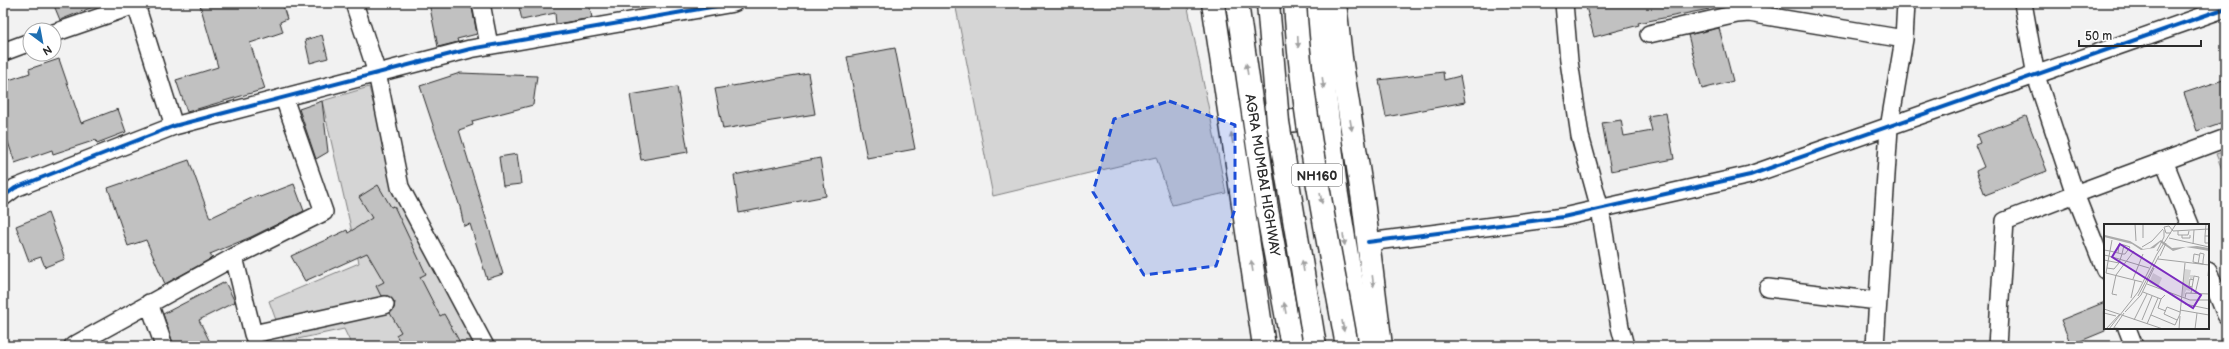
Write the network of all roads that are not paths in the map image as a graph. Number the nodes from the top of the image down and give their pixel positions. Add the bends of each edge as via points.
1 (354, 3) edge
2 (481, 3) edge
3 (734, 3) edge
4 (1213, 3) edge
5 (1237, 3) edge
6 (1268, 3) edge
7 (1296, 3) edge
8 (1314, 3) edge
9 (1334, 3) edge
10 (1564, 3) edge
11 (1906, 3) edge
12 (2023, 3) edge
13 (139, 4) edge
14 (1747, 8) edge
15 (2226, 8) edge
16 (62, 30) edge
17 (1649, 34) dead end
18 (1904, 39) junction
19 (22, 45) edge
20 (489, 45) junction
21 (3, 52) edge
22 (377, 74) junction
23 (2036, 76) junction
24 (284, 98) junction
25 (1327, 115) junction
26 (174, 126) junction
27 (1255, 126) junction
28 (1889, 128) junction
29 (2226, 138) edge
30 (2164, 161) junction
31 (2075, 194) junction
32 (3, 197) edge
33 (1600, 209) junction
34 (2190, 224) edge
35 (1368, 242) junction
36 (234, 257) junction
37 (2104, 267) edge
38 (2209, 273) edge
39 (1768, 288) dead end
40 (1878, 301) junction
41 (149, 303) junction
42 (385, 304) dead end
43 (2226, 315) edge
44 (2127, 329) edge
45 (255, 340) edge
46 (73, 346) edge
47 (164, 346) edge
48 (485, 346) edge
49 (1264, 346) edge
50 (1292, 346) edge
51 (1315, 346) edge
52 (1347, 346) edge
53 (1362, 346) edge
54 (1381, 346) edge
55 (1625, 346) edge
56 (1875, 346) edge
57 (1997, 346) edge
58 (2134, 346) edge

1 - 22 street
2 - 20 street
3 - 20 street
49 -> 4 main road
27 -> 5 main road, AGRA MUMBAI HIGHWAY
51 -> 6 main road, NH160, bridge via 1278,122
7 -> 52 main road, NH160, bridge via 1299,58
8 -> 25 main road
9 -> 35 main road
10 - 33 street via 1580,136
11 - 18 street
12 - 23 street
13 - 16 street
13 - 26 street
14 - 17 street via 1737,14
14 - 18 street
15 - 23 street
18 - 28 street
19 - 21 street
20 - 22 street
22 - 24 street
22 - 48 street via 400,187
23 - 28 street
23 - 31 street
24 - 26 street
24 - 36 street via 324,212
25 - 27 main road
25 -> 53 main road via 1336,189
26 - 32 street via 15,188
50 -> 27 main road, AGRA MUMBAI HIGHWAY via 1267,210
28 - 33 street via 1750,175
28 - 40 street
29 - 30 street
30 - 31 street
30 - 34 street
31 - 37 street
31 - 57 street via 2005,221
33 - 35 street via 1563,217
33 - 55 street
35 -> 54 main road
36 - 41 street
36 - 45 street
38 - 43 street
39 - 40 street
40 - 56 street
41 - 46 street
41 - 47 street
42 - 45 street
44 - 58 street

